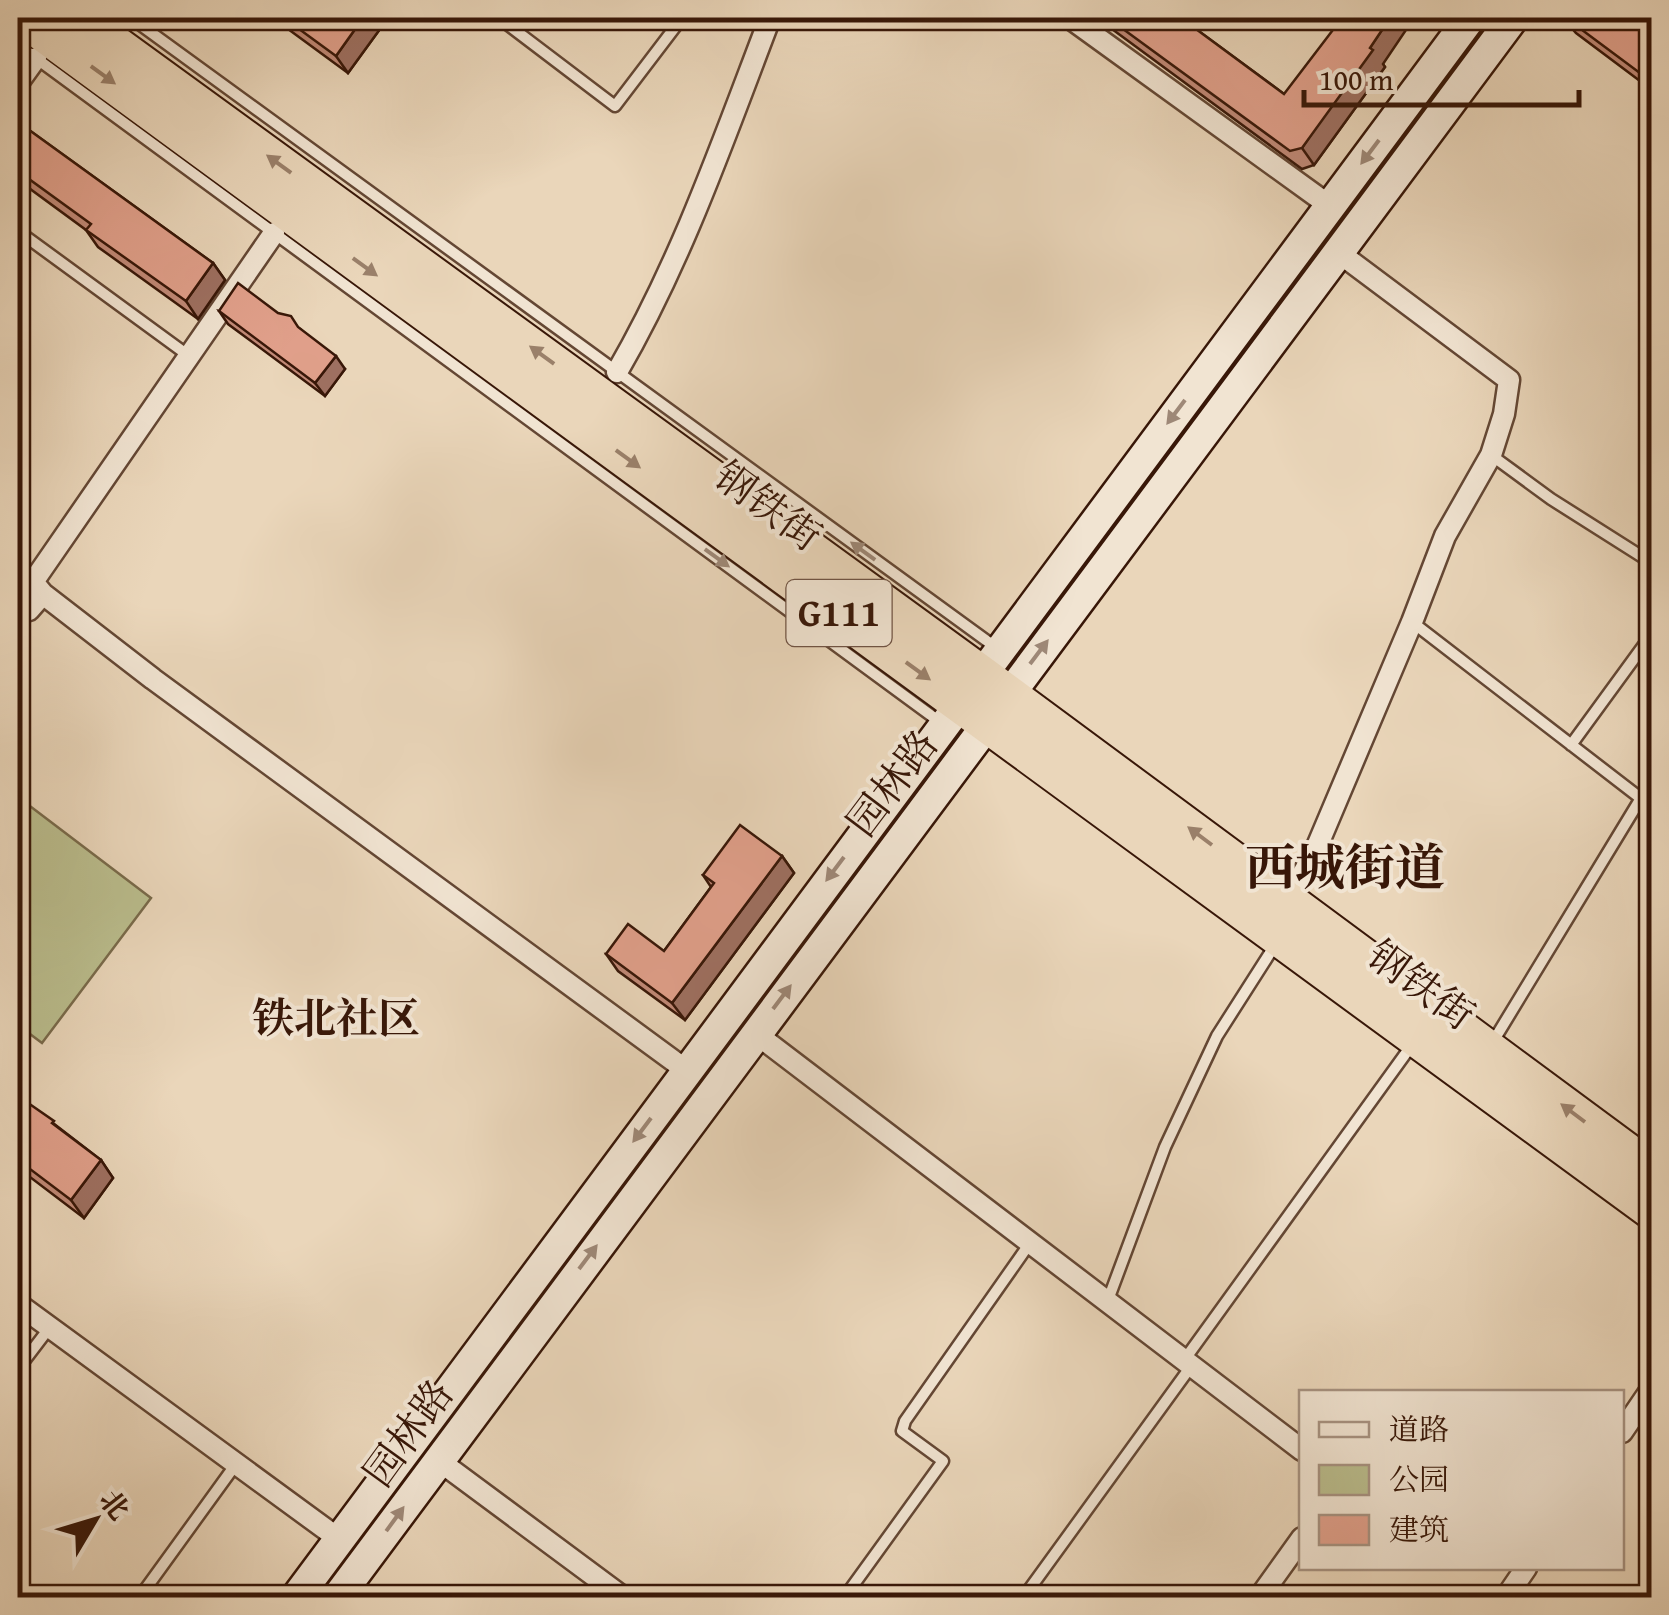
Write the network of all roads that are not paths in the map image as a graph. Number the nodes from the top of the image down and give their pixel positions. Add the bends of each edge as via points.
1 (24, 18) edge
2 (78, 18) edge
3 (131, 18) edge
4 (499, 18) edge
5 (682, 18) edge
6 (770, 18) edge
7 (1070, 18) edge
8 (1470, 18) edge
9 (1513, 18) edge
10 (18, 45) edge
11 (36, 58) junction
12 (18, 83) edge
13 (1330, 206) junction
14 (18, 231) edge
15 (274, 233) junction
16 (1338, 252) junction
17 (190, 356) junction
18 (617, 372) junction
19 (1490, 454) junction
20 (1652, 564) edge
21 (43, 594) junction
22 (18, 613) edge
23 (1412, 622) junction
24 (1652, 634) edge
25 (980, 694) junction
26 (1572, 745) junction
27 (1640, 798) junction
28 (1652, 807) edge
29 (1284, 919) junction
30 (755, 1033) junction
31 (1417, 1038) junction
32 (1488, 1050) junction
33 (686, 1070) junction
34 (1652, 1171) edge
35 (1652, 1210) edge
36 (1030, 1242) junction
37 (1108, 1300) junction
38 (18, 1304) edge
39 (50, 1327) junction
40 (1188, 1362) junction
41 (18, 1368) edge
42 (1652, 1388) edge
43 (1624, 1429) edge
44 (1299, 1448) edge
45 (438, 1460) junction
46 (236, 1463) junction
47 (339, 1538) junction
48 (1299, 1542) edge
49 (1525, 1570) edge
50 (140, 1598) edge
51 (296, 1598) edge
52 (338, 1598) edge
53 (624, 1598) edge
54 (844, 1598) edge
55 (1023, 1598) edge
56 (1259, 1598) edge
57 (1511, 1598) edge

1 -> 25 highway, 钢铁街 / G111
25 -> 2 highway, 钢铁街
3 - 18 lane
4 - 5 lane via 614,106
6 - 18 street via 687,235
7 - 13 street
8 -> 13 street, 园林路
9 - 16 street, 园林路
10 - 11 lane
11 - 12 street
11 - 15 lane
13 -> 25 street, 园林路
14 - 17 lane
15 - 17 street
15 -> 25 lane
16 - 19 street via 1509,380
25 -> 16 street, 园林路
17 - 21 street via 33,582
25 -> 18 lane
19 - 20 lane
19 - 23 street via 1445,536
21 - 22 street
21 - 33 street
23 - 26 lane
23 - 29 street
24 - 26 lane
25 - 29 highway, 钢铁街 / G111
30 -> 25 street, 园林路
25 -> 33 street, 园林路
26 - 27 lane
27 - 28 lane
27 - 32 lane
29 - 31 highway, 钢铁街 / G111
29 - 32 highway, 钢铁街
29 - 37 lane via 1217,1036 1165,1148
30 - 36 street
45 -> 30 street, 园林路
31 - 35 highway, 钢铁街 / G111
31 - 40 lane
34 -> 32 highway, 钢铁街
33 -> 47 street, 园林路
36 - 37 street
36 - 54 lane via 904,1421 902,1432 943,1462
37 - 40 street
38 - 39 street
39 - 41 lane
39 - 46 street
40 - 44 street
40 - 55 lane
42 - 43 street
52 -> 45 street, 园林路
45 - 53 street
46 - 47 street
46 - 50 lane
47 - 51 street, 园林路
48 - 56 street
49 - 57 street

